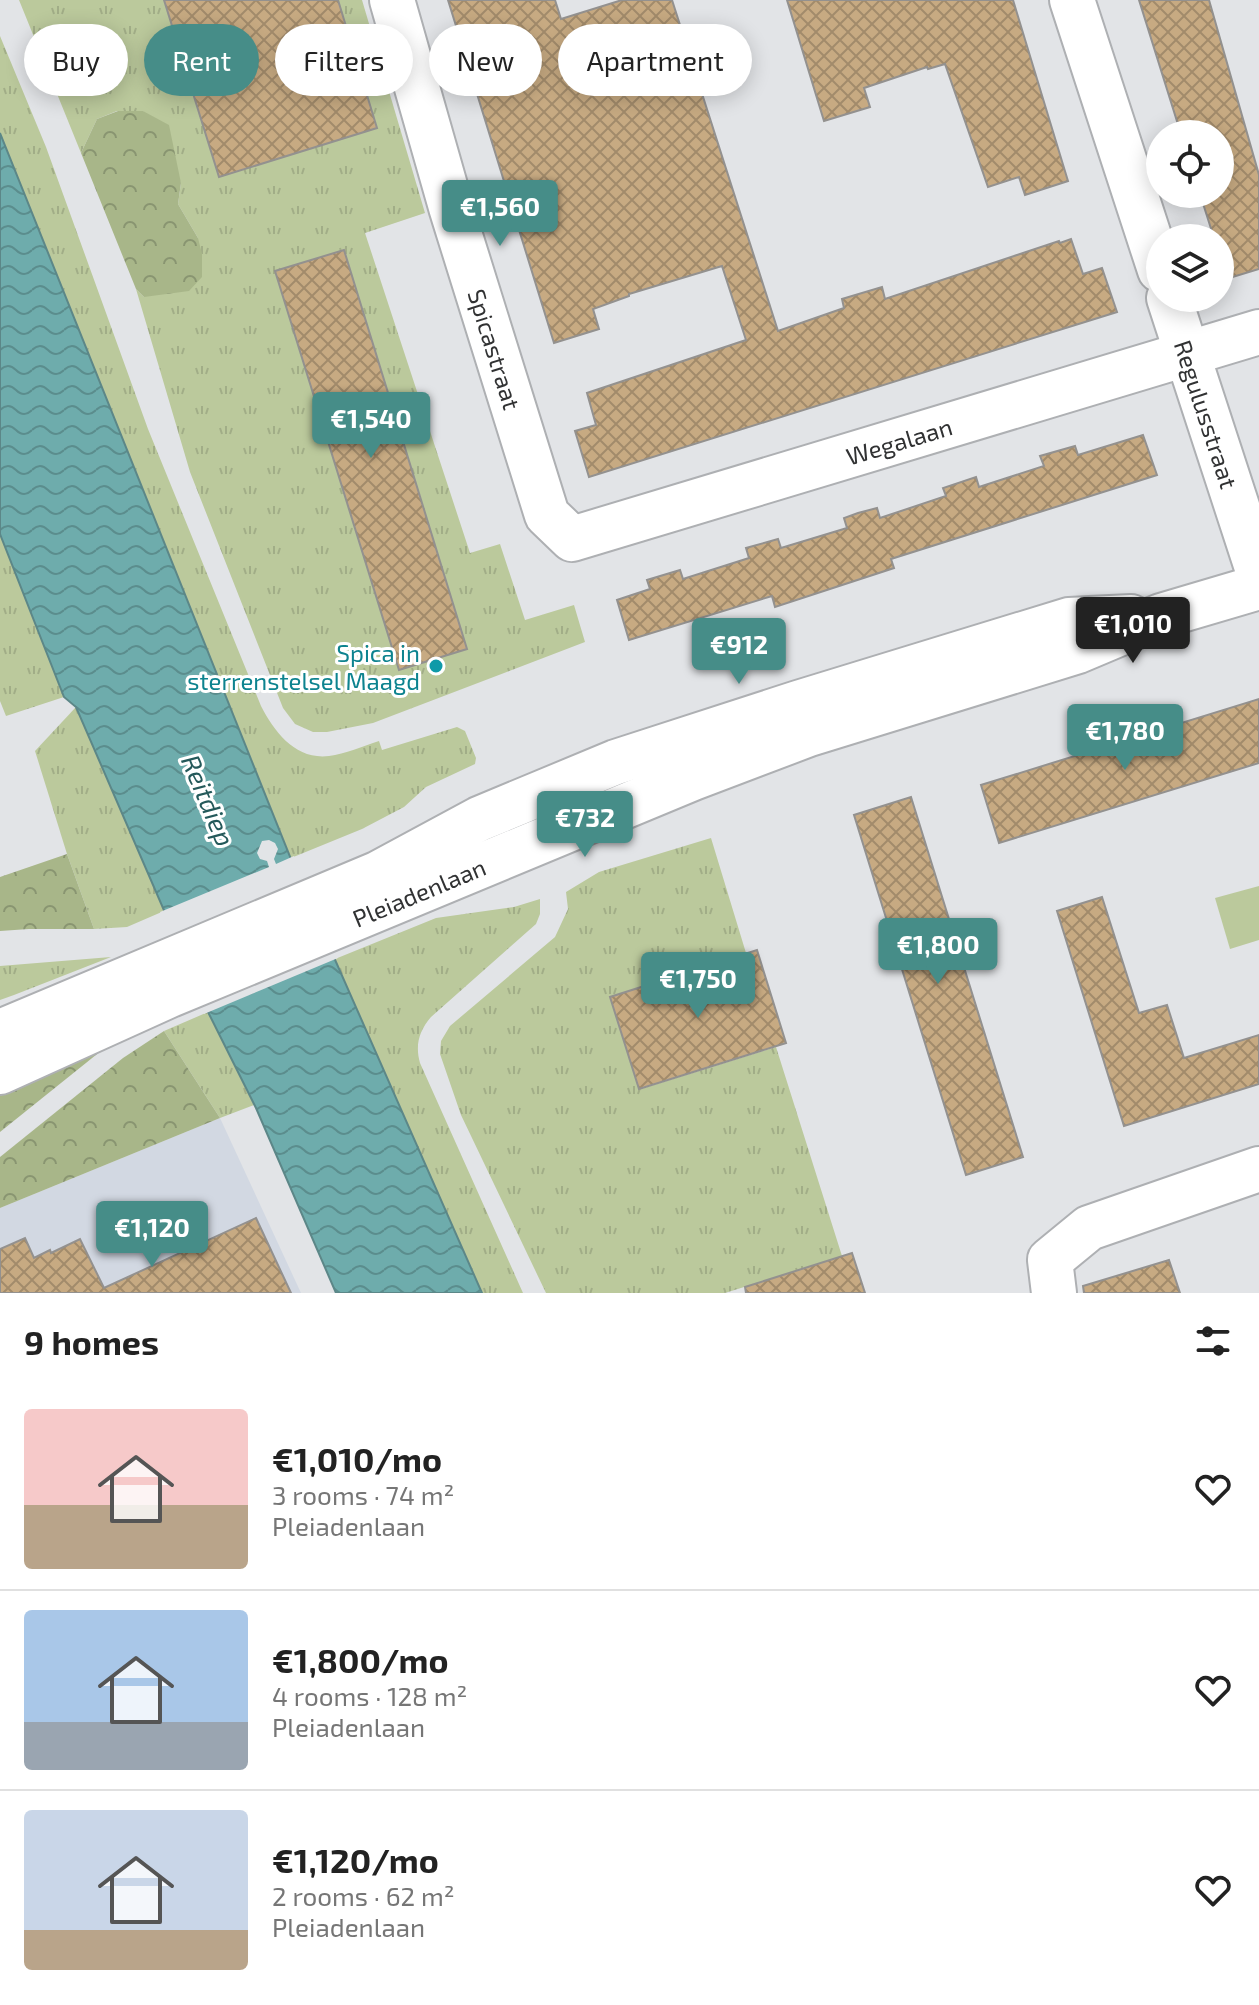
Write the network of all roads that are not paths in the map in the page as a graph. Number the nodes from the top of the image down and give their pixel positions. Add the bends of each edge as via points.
1 (392, 0) edge
2 (1072, 0) edge
3 (1146, 227) edge
4 (1174, 312) edge
5 (1259, 332) edge
6 (1188, 355) junction
7 (547, 515) joint
8 (1259, 574) edge
9 (1259, 587) edge
10 (185, 972) junction
11 (0, 1032) edge
12 (0, 1072) edge
13 (1259, 1169) edge
14 (1052, 1276) edge

1 - 7 street, Spicastraat
2 - 3 street
4 - 6 street, Regulusstraat
5 - 6 street, Wegalaan
6 - 7 street, Wegalaan via 572,539
6 - 8 street, Regulusstraat
9 - 10 street, Pleiadenlaan via 1161,616 1078,651 809,734 331,910
10 - 11 street, Pleiadenlaan
10 - 12 street, Pleiadenlaan via 99,1025
13 - 14 street via 1089,1228

